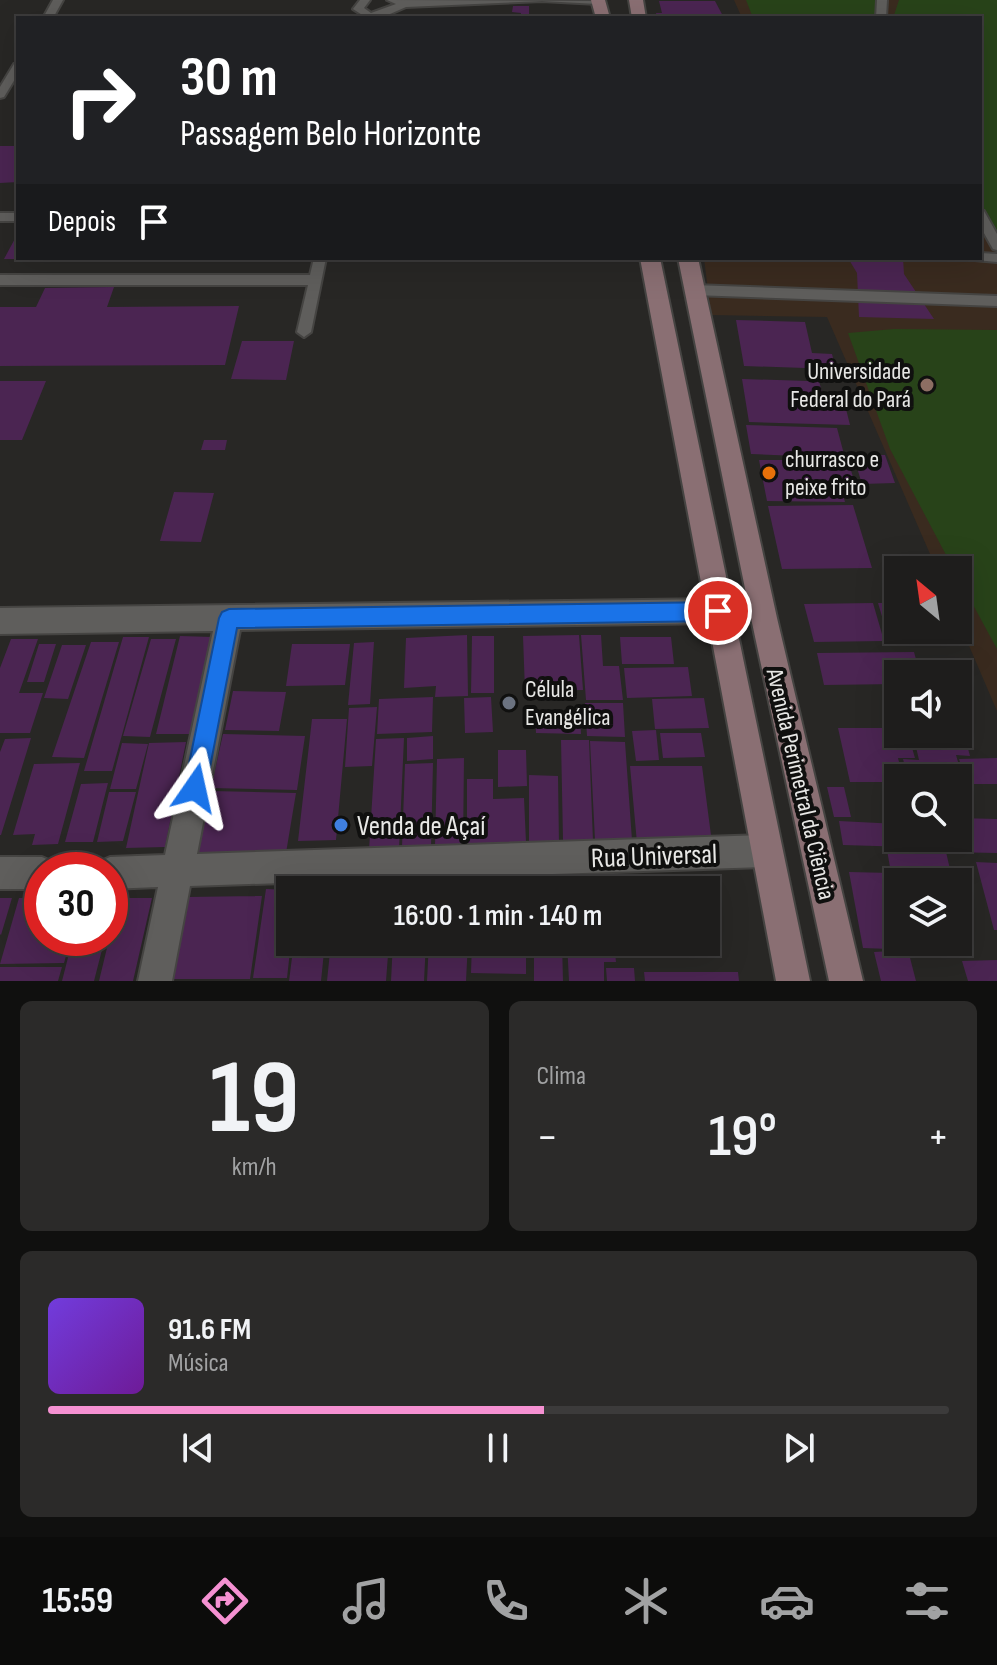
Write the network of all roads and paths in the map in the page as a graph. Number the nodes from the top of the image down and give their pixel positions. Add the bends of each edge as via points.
1 (365, 0) edge
2 (392, 0) edge
3 (538, 0) edge
4 (546, 0) edge
5 (598, 1) edge
6 (404, 4) junction
7 (362, 16) edge
8 (16, 69) edge
9 (0, 95) edge
10 (982, 218) edge
11 (997, 246) edge
12 (320, 260) edge
13 (650, 260) edge
14 (664, 260) edge
15 (688, 260) edge
16 (0, 280) edge
17 (315, 280) junction
18 (693, 290) junction
19 (997, 301) edge
20 (304, 332) dead end
21 (718, 611) junction
22 (229, 618) junction
23 (0, 621) edge
24 (766, 851) junction
25 (0, 873) edge
26 (24, 873) edge
27 (128, 873) edge
28 (178, 873) junction
29 (155, 981) edge
30 (793, 981) edge
31 (846, 981) edge

1 - 7 lane via 358,9
2 - 6 lane
3 - 6 lane
4 - 5 lane
6 - 7 lane
8 - 9 lane
10 - 11 lane
12 - 17 lane
13 - 21 main road, Avenida Perimetral da Ciência
14 - 18 main road via 670,286
15 - 18 main road, Avenida Perimetral da Ciência
16 - 17 lane
17 - 20 lane
18 - 19 lane
18 - 31 main road, Avenida Perimetral da Ciência
21 - 22 street
21 - 24 main road, Avenida Perimetral da Ciência
22 - 23 street
22 - 28 street
24 - 28 street, Rua Universal
24 - 30 main road, Avenida Perimetral da Ciência
25 - 26 street
27 - 28 street, Rua Universal
28 - 29 street

